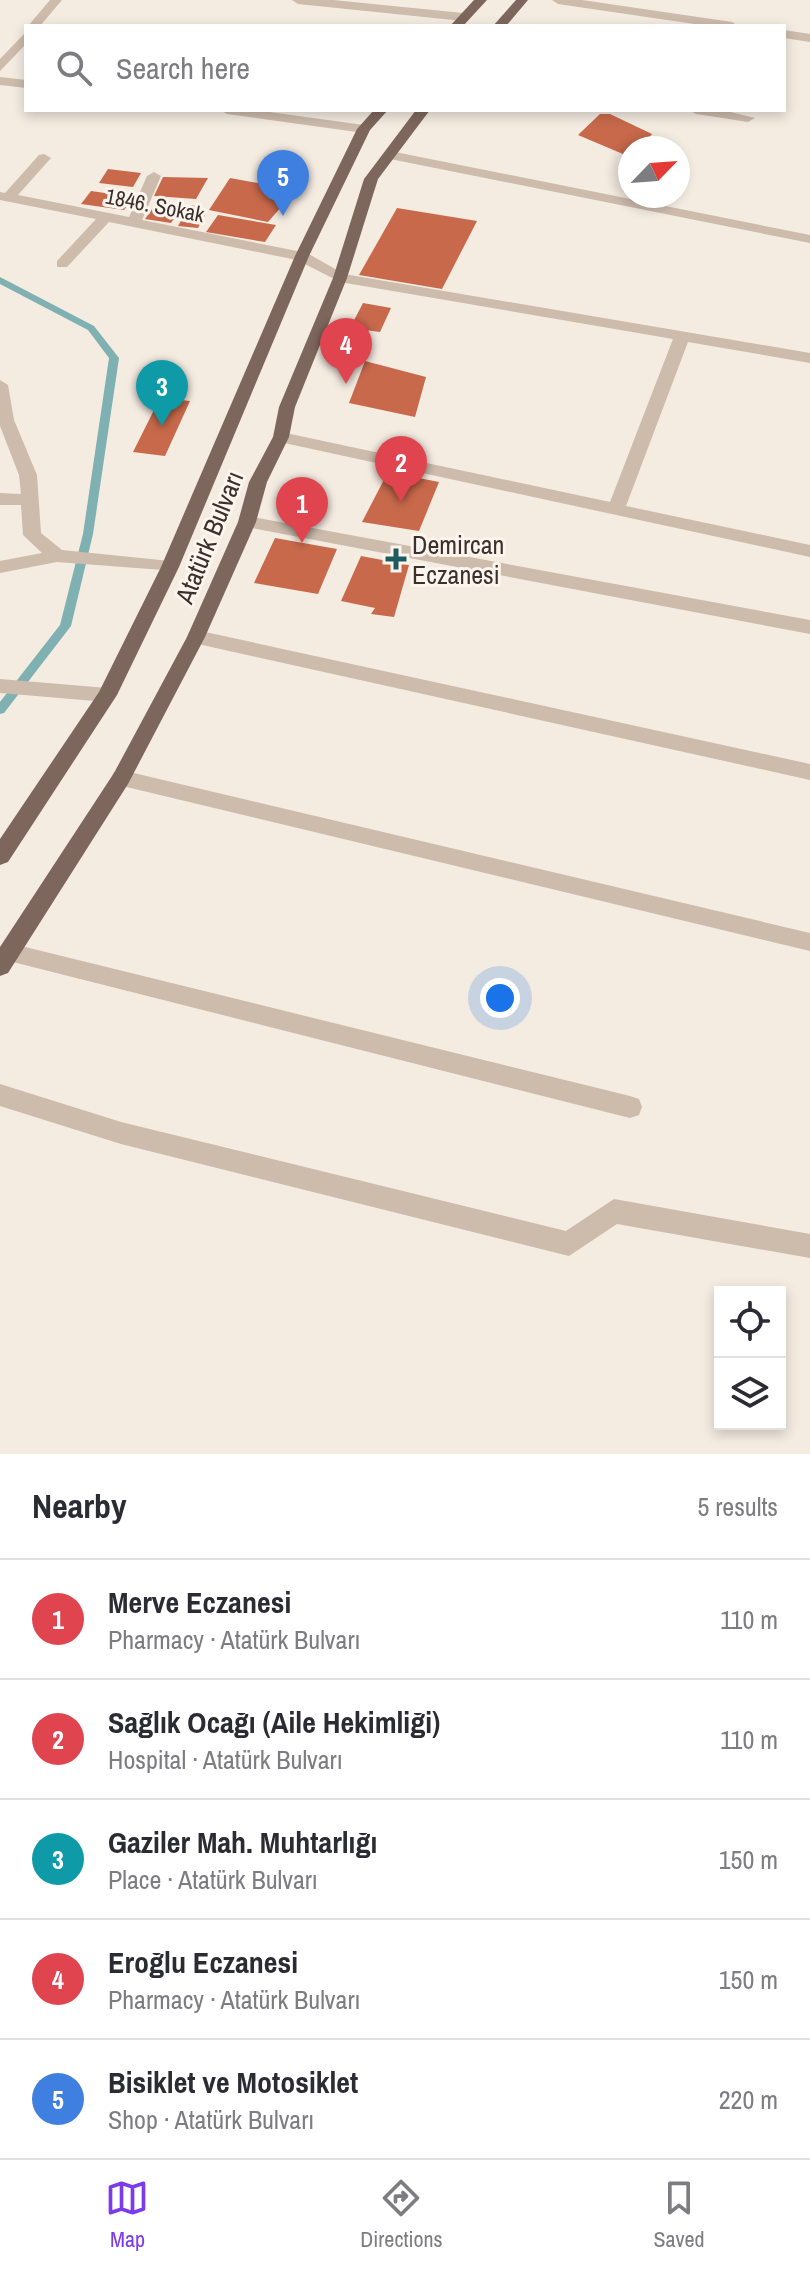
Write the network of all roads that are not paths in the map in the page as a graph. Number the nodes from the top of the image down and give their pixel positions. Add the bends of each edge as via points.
1 (56, 0) edge
2 (298, 0) edge
3 (481, 0) edge
4 (522, 0) edge
5 (558, 0) edge
6 (460, 22) edge
7 (36, 24) edge
8 (501, 24) edge
9 (719, 24) edge
10 (786, 34) edge
11 (24, 38) edge
12 (810, 38) edge
13 (0, 67) edge
14 (0, 81) edge
15 (24, 84) edge
16 (241, 112) edge
17 (379, 112) edge
18 (422, 112) edge
19 (709, 112) edge
20 (748, 118) dead end
21 (364, 129) junction
22 (390, 155) junction
23 (44, 158) dead end
24 (154, 176) dead end
25 (5, 196) edge
26 (105, 218) junction
27 (133, 224) junction
28 (810, 239) edge
29 (302, 256) junction
30 (62, 264) dead end
31 (340, 278) junction
32 (682, 336) junction
33 (810, 358) edge
34 (0, 385) edge
35 (2, 406) edge
36 (281, 437) junction
37 (0, 499) edge
38 (31, 500) junction
39 (616, 508) junction
40 (247, 522) junction
41 (810, 551) edge
42 (61, 557) junction
43 (0, 567) edge
44 (170, 567) junction
45 (810, 627) edge
46 (196, 637) junction
47 (0, 686) edge
48 (107, 695) junction
49 (810, 772) edge
50 (121, 778) junction
51 (0, 856) edge
52 (810, 942) edge
53 (5, 959) edge
54 (0, 1095) edge
55 (630, 1107) dead end
56 (810, 1246) edge

1 - 7 street
2 - 6 street
3 - 6 main road
4 - 8 main road
5 - 9 street
10 - 12 street
11 - 13 street
14 - 15 street
16 - 21 street
17 - 21 main road, Atatürk Bulvarı
18 - 22 main road, Atatürk Bulvarı
19 - 20 street
21 - 29 main road, Atatürk Bulvarı
22 - 28 street
22 - 31 main road, Atatürk Bulvarı via 371,179
23 - 25 street
24 - 27 street
25 - 26 street, 1846. Sokak
26 - 27 street, 1846. Sokak
26 - 30 street
27 - 29 street, 1846. Sokak
29 - 31 street, 1846. Sokak
29 - 44 main road, Atatürk Bulvarı
31 - 32 street
31 - 36 main road, Atatürk Bulvarı via 287,407
32 - 33 street
32 - 39 street
34 - 35 street
35 - 38 street via 28,475
36 - 39 street
36 - 40 main road, Atatürk Bulvarı via 258,482
37 - 38 street
38 - 42 street via 32,535
39 - 41 street
40 - 45 street
40 - 46 main road, Atatürk Bulvarı
42 - 43 street
42 - 44 street
44 - 48 main road, Atatürk Bulvarı
46 - 49 street
46 - 50 main road, Atatürk Bulvarı
47 - 48 street
48 - 51 main road, Atatürk Bulvarı
50 - 52 street
50 - 53 main road, Atatürk Bulvarı
53 - 55 street
54 - 56 street via 121,1133 569,1244 614,1211

